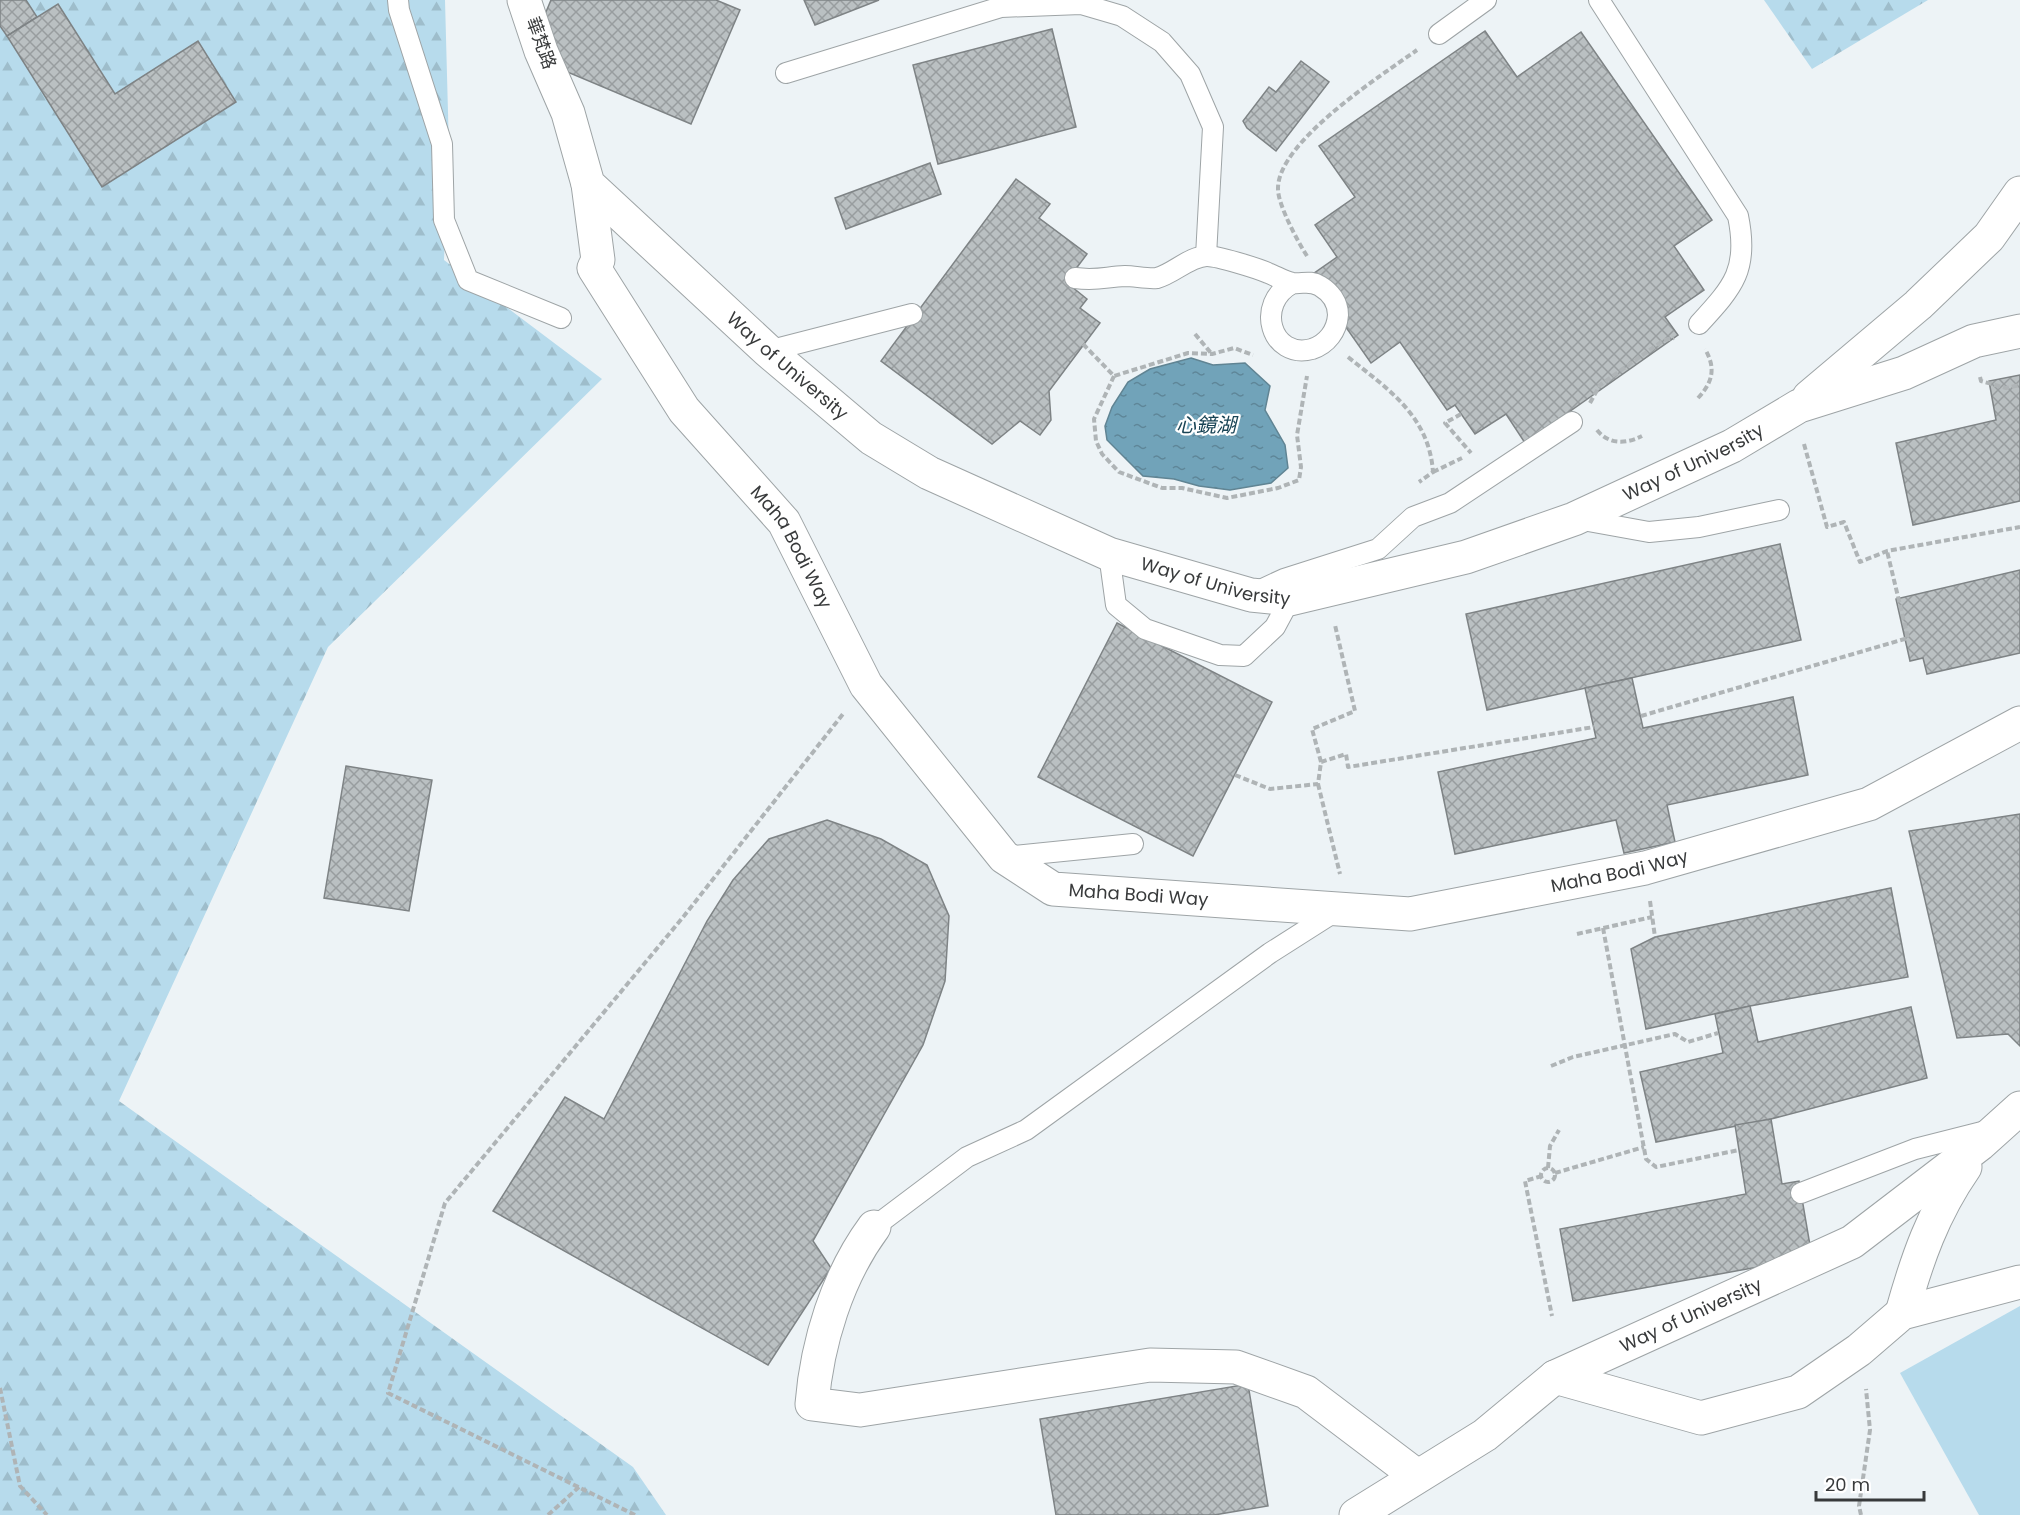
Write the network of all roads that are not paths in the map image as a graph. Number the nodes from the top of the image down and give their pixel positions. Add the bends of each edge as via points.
1 (398, 0) edge
2 (524, 0) edge
3 (1486, 0) edge
4 (1599, 0) edge
5 (1439, 34) road end
6 (786, 73) dead end
7 (588, 184) junction
8 (2020, 193) edge
9 (1206, 256) junction
10 (1075, 278) dead end
11 (1293, 283) junction
12 (912, 314) dead end
13 (561, 318) dead end
14 (2020, 332) edge
15 (1698, 333) road end
16 (768, 351) junction
17 (1798, 406) junction
18 (1581, 419) road end
19 (1779, 510) dead end
20 (1574, 519) junction
21 (1109, 554) junction
22 (1251, 595) junction
23 (1290, 599) junction
24 (2020, 723) edge
25 (1133, 844) dead end
26 (1004, 857) junction
27 (1338, 909) junction
28 (2005, 1124) edge
29 (1801, 1193) dead end
30 (874, 1227) joint
31 (2020, 1282) edge
32 (1902, 1313) junction
33 (1555, 1377) junction
34 (1417, 1476) junction
35 (1356, 1515) edge

1 - 13 lane via 442,144 444,220 468,280
2 - 7 street, 華梵路 via 558,86
3 - 5 lane
4 - 15 lane via 1738,216 1743,241 1740,270
6 - 9 lane via 1002,7 1081,4 1122,16 1162,42 1190,74 1213,127
7 - 16 street, Way of University
7 - 26 street, Maha Bodi Way via 598,260 594,267 684,410 784,522 866,685
8 - 17 street via 1981,245 1918,305
9 - 10 lane via 1157,278
9 - 11 lane
11 - 11 lane via 1284,288 1271,306 1271,327 1284,344 1311,349 1333,333 1337,322 1334,299 1317,284
12 - 16 lane
14 - 17 street, Way of University via 1974,341 1904,373
16 - 21 street, Way of University via 871,438 929,473
17 - 20 street, Way of University via 1732,446
18 - 22 lane via 1450,503 1413,517 1378,549 1284,579
19 - 20 lane via 1699,527 1649,532
20 - 23 street, Way of University via 1466,557
21 - 22 street, Way of University
21 - 23 lane via 1116,605 1144,629 1220,656 1244,656 1275,627
22 - 23 street, Way of University
24 - 27 street, Maha Bodi Way via 1869,804 1645,868 1410,914
25 - 26 lane
26 - 27 street, Maha Bodi Way via 1053,889
27 - 30 lane via 1270,953 1026,1131 967,1157
28 - 29 lane via 1915,1149
28 - 32 street via 1943,1197
28 - 33 street, Way of University via 1852,1242
30 - 34 street via 858,1249 832,1308 814,1374 812,1404 860,1410 1150,1365 1236,1367 1306,1392
31 - 32 street
32 - 33 street via 1859,1350 1798,1392 1701,1418
33 - 34 street, Way of University via 1485,1435
34 - 35 street, Way of University

